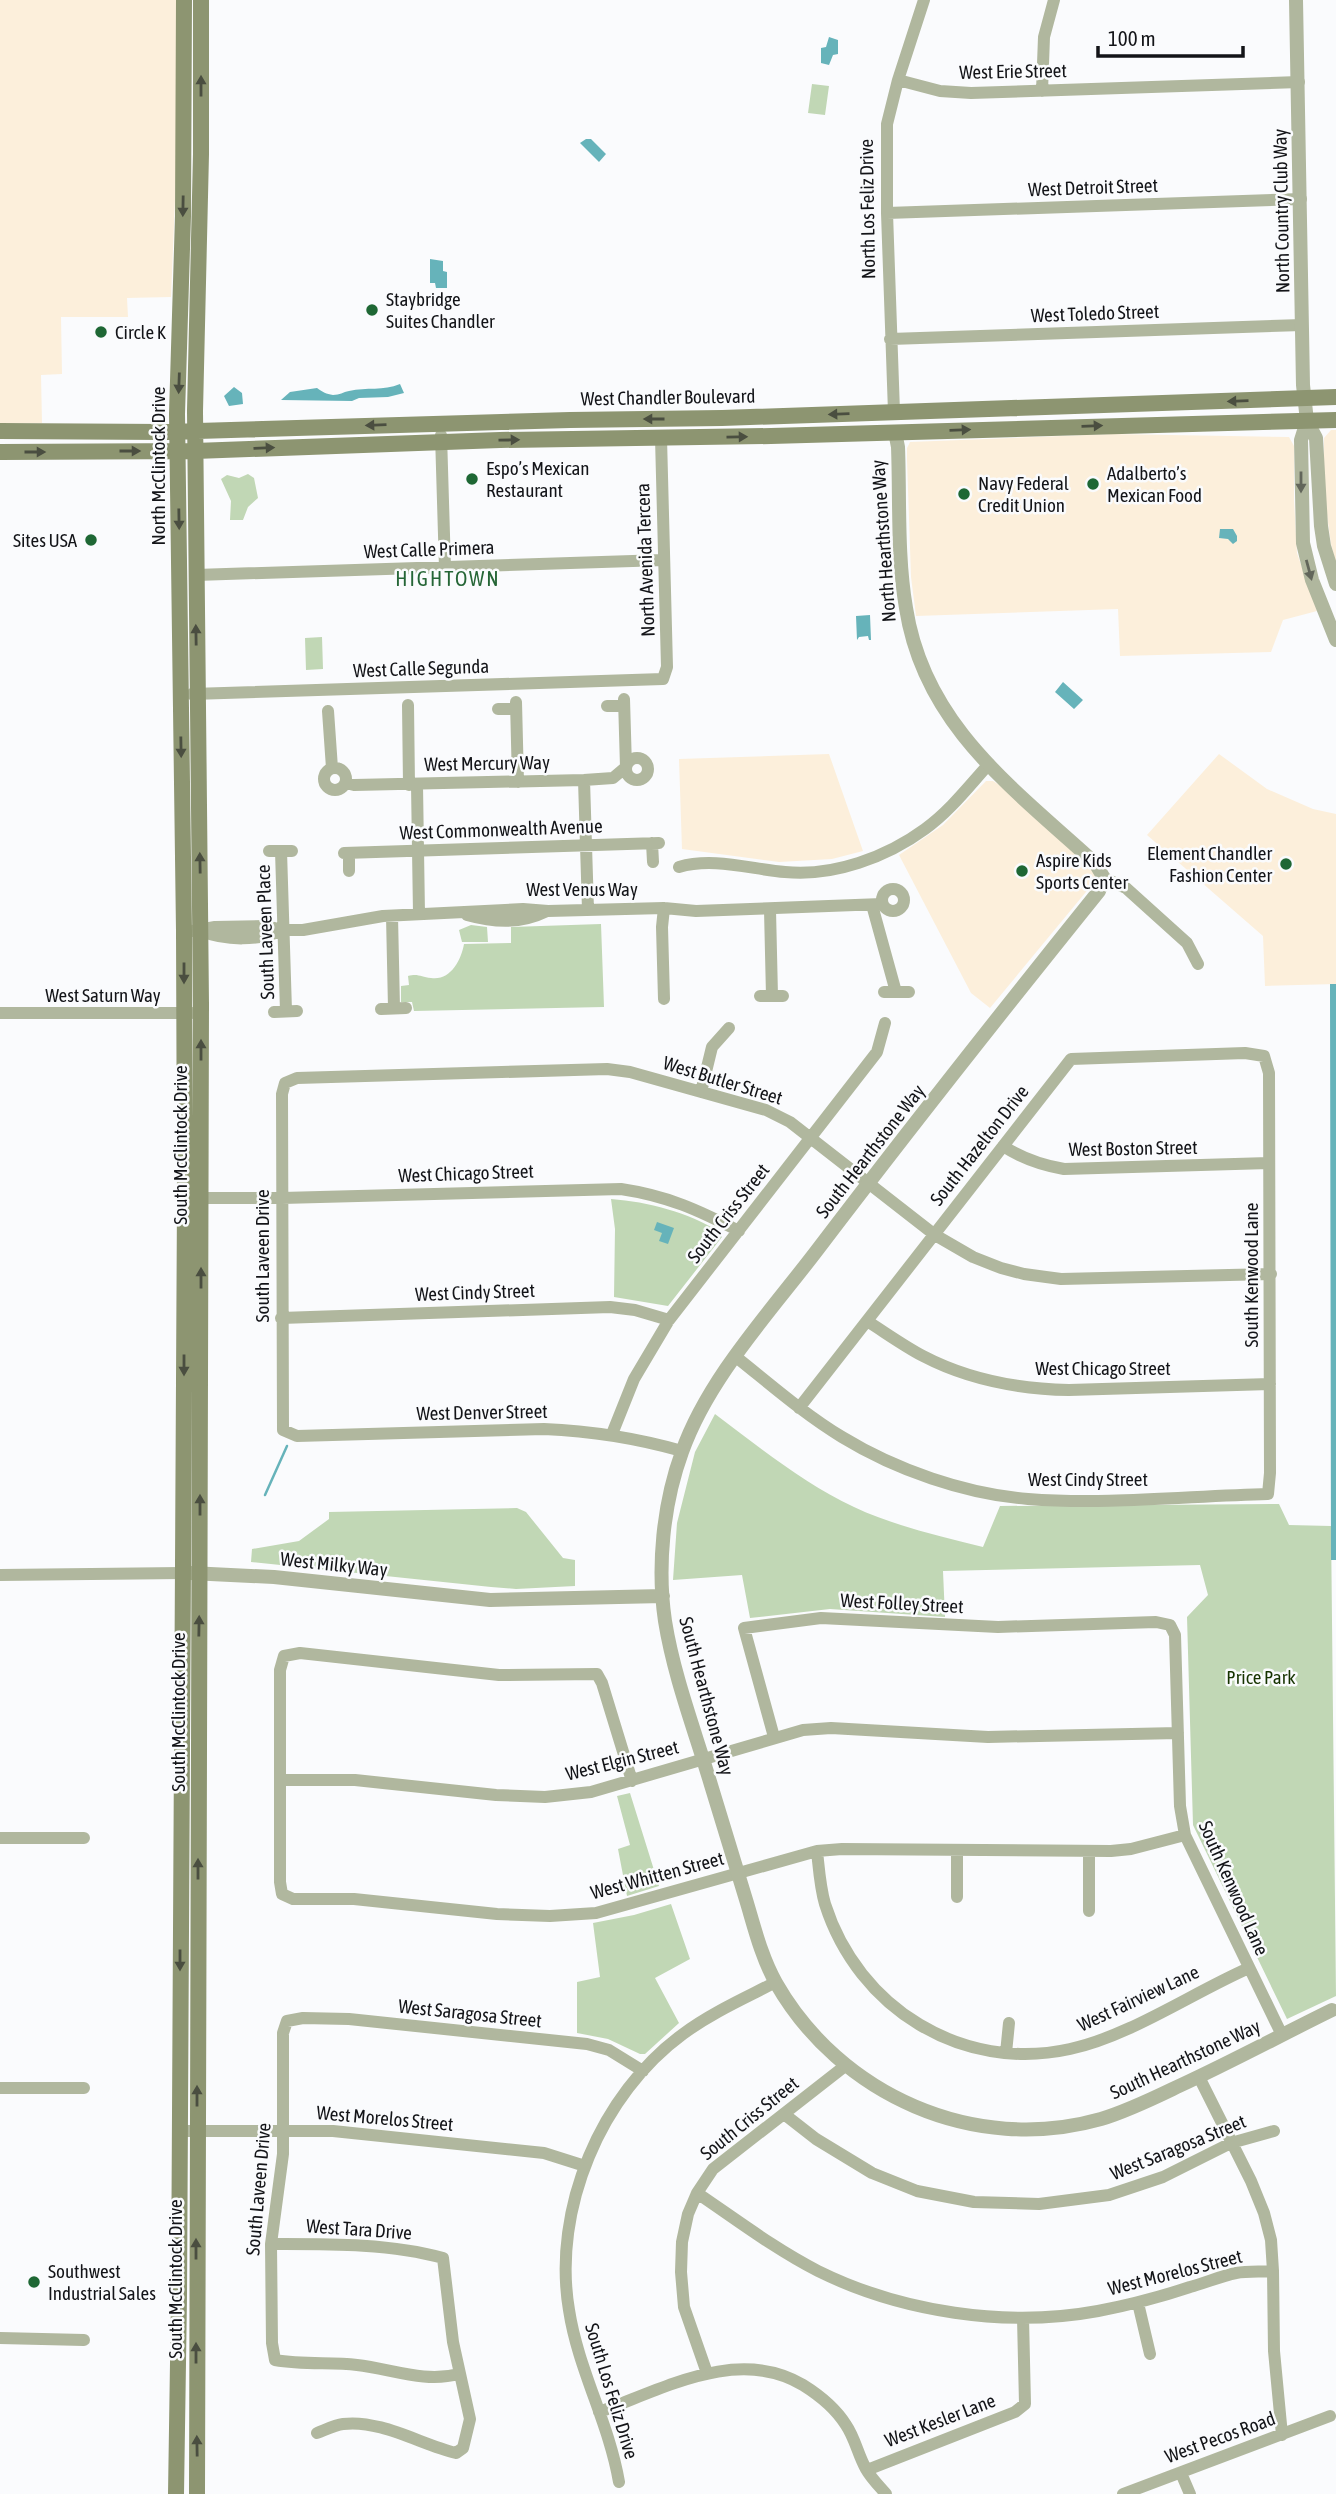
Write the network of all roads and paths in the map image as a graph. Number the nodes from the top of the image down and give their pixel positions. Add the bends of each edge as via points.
1 (184, 0) edge
2 (201, 0) edge
3 (924, 0) edge
4 (1054, 0) edge
5 (1296, 0) edge
6 (898, 80) junction
7 (1298, 82) junction
8 (1042, 91) junction
9 (184, 154) junction
10 (201, 154) junction
11 (1301, 199) junction
12 (887, 213) junction
13 (1302, 325) junction
14 (890, 339) junction
15 (1336, 397) edge
16 (1306, 398) junction
17 (1336, 420) edge
18 (1307, 421) junction
19 (894, 422) junction
20 (440, 423) junction
21 (0, 431) edge
22 (178, 431) junction
23 (195, 431) junction
24 (661, 438) junction
25 (441, 442) junction
26 (195, 450) junction
27 (178, 451) junction
28 (0, 452) edge
29 (1322, 535) junction
30 (1303, 543) junction
31 (664, 560) junction
32 (445, 568) junction
33 (195, 575) junction
34 (1336, 584) edge
35 (1336, 640) edge
36 (663, 679) joint
37 (180, 692) junction
38 (197, 694) junction
39 (408, 705) dead end
40 (607, 706) dead end
41 (498, 709) dead end
42 (328, 711) dead end
43 (989, 764) junction
44 (332, 768) junction
45 (584, 780) junction
46 (517, 782) junction
47 (346, 783) junction
48 (413, 785) junction
49 (586, 846) junction
50 (281, 851) dead end
51 (417, 851) junction
52 (653, 862) dead end
53 (679, 867) dead end
54 (349, 871) dead end
55 (1104, 878) junction
56 (664, 908) junction
57 (588, 910) junction
58 (770, 910) junction
59 (419, 915) junction
60 (392, 916) junction
61 (283, 930) junction
62 (184, 931) junction
63 (201, 931) junction
64 (1198, 964) dead end
65 (896, 992) dead end
66 (772, 996) dead end
67 (664, 999) dead end
68 (201, 1004) junction
69 (394, 1008) dead end
70 (286, 1011) dead end
71 (0, 1013) edge
72 (184, 1014) junction
73 (885, 1023) dead end
74 (729, 1028) dead end
75 (1264, 1056) joint
76 (285, 1083) joint
77 (701, 1091) junction
78 (811, 1138) junction
79 (1003, 1146) junction
80 (1269, 1163) junction
81 (869, 1183) junction
82 (193, 1198) junction
83 (282, 1198) junction
84 (740, 1231) junction
85 (935, 1235) junction
86 (1271, 1273) junction
87 (281, 1318) junction
88 (669, 1320) junction
89 (867, 1321) junction
90 (736, 1357) junction
91 (1270, 1384) junction
92 (799, 1408) junction
93 (283, 1430) joint
94 (612, 1434) junction
95 (682, 1451) junction
96 (1268, 1494) joint
97 (182, 1573) junction
98 (200, 1573) junction
99 (0, 1575) edge
100 (663, 1596) junction
101 (1170, 1625) joint
102 (1178, 1733) junction
103 (774, 1737) junction
104 (703, 1759) junction
105 (280, 1780) junction
106 (632, 1781) junction
107 (1185, 1835) junction
108 (0, 1838) edge
109 (84, 1838) dead end
110 (957, 1850) junction
111 (817, 1851) junction
112 (1089, 1852) junction
113 (737, 1873) junction
114 (957, 1898) dead end
115 (1089, 1911) dead end
116 (1249, 1968) junction
117 (776, 1982) junction
118 (1332, 2010) dead end
119 (287, 2021) joint
120 (1009, 2023) dead end
121 (1282, 2035) junction
122 (1006, 2053) junction
123 (845, 2066) junction
124 (643, 2071) junction
125 (1199, 2077) junction
126 (0, 2088) edge
127 (84, 2088) dead end
128 (784, 2114) junction
129 (180, 2131) junction
130 (197, 2131) junction
131 (283, 2131) junction
132 (1274, 2131) dead end
133 (1231, 2143) junction
134 (585, 2166) junction
135 (697, 2193) junction
136 (271, 2244) junction
137 (1273, 2271) junction
138 (1138, 2303) junction
139 (1023, 2318) junction
140 (0, 2338) edge
141 (84, 2340) dead end
142 (1150, 2354) dead end
143 (706, 2373) junction
144 (459, 2374) junction
145 (599, 2412) junction
146 (1331, 2416) dead end
147 (317, 2433) dead end
148 (1282, 2435) junction
149 (867, 2470) junction
150 (1181, 2473) junction
151 (619, 2482) dead end
152 (176, 2494) edge
153 (197, 2494) edge
154 (886, 2494) edge
155 (1123, 2494) edge
156 (1190, 2494) edge

1 - 9 main road, North McClintock Drive
10 -> 2 main road, North McClintock Drive
3 - 6 street, North Los Feliz Drive
4 - 8 street via 1044,37
5 - 7 street, North Country Club Way
6 - 8 street, West Erie Street via 940,91
6 - 12 street, North Los Feliz Drive via 887,124
7 - 8 street, West Erie Street
7 - 11 street, North Country Club Way
9 - 10 main road
9 -> 22 main road, North McClintock Drive
10 - 23 main road, North McClintock Drive
11 - 12 street, West Detroit Street
11 - 13 street, North Country Club Way
12 - 14 street, North Los Feliz Drive
13 - 14 street, West Toledo Street
13 - 16 street, North Country Club Way
14 - 19 street, North Los Feliz Drive
15 - 16 main road, West Chandler Boulevard
16 - 18 street, North Country Club Way
16 -> 19 main road, West Chandler Boulevard
17 - 18 main road, West Chandler Boulevard
19 -> 18 main road, West Chandler Boulevard
18 - 29 street via 1317,439
18 -> 30 street via 1301,440
19 -> 20 main road, West Chandler Boulevard via 722,418
24 -> 19 main road, West Chandler Boulevard
19 - 43 street, North Hearthstone Way via 904,592 914,646 943,709
20 -> 23 main road, West Chandler Boulevard
20 - 25 street
21 - 22 main road, West Chandler Boulevard
22 - 23 main road, West Chandler Boulevard
22 - 27 main road, North McClintock Drive
23 - 26 main road, North McClintock Drive
25 -> 24 main road, West Chandler Boulevard
24 - 31 street, North Avenida Tercera
26 -> 25 main road, West Chandler Boulevard
25 - 32 street
26 - 27 main road, West Chandler Boulevard
26 - 33 main road, North McClintock Drive
28 -> 27 main road, West Chandler Boulevard
27 -> 37 main road, North McClintock Drive
29 - 30 street
29 - 34 street
30 -> 35 street
31 - 32 street, West Calle Primera
31 - 36 street, North Avenida Tercera via 667,667
32 - 33 street, West Calle Primera
38 -> 33 main road, North McClintock Drive
36 - 38 street, West Calle Segunda
37 - 38 street, West Calle Segunda
37 -> 62 main road, North McClintock Drive
63 -> 38 main road, North McClintock Drive
39 - 48 street
40 - 45 street, West Mercury Way via 624,702 626,767 613,778
41 - 46 street via 516,706
42 - 44 street
43 - 53 street via 925,828 891,849 848,865 796,873 706,862
43 - 55 street, North Hearthstone Way via 1096,863
44 - 47 street via 342,770
44 - 47 street, West Mercury Way via 324,776 327,786 337,790
45 - 46 street, West Mercury Way
45 - 49 street
46 - 48 street, West Mercury Way
47 - 48 street, West Mercury Way
48 - 51 street
49 - 51 street, West Commonwealth Avenue
49 - 52 street, West Commonwealth Avenue via 656,843
49 - 57 street
50 - 61 street, South Laveen Place
51 - 54 street, West Commonwealth Avenue via 346,853
51 - 59 street
55 - 64 street via 1126,888 1187,943
55 - 81 street, South Hearthstone Way via 1099,891
56 - 57 street, West Venus Way
56 - 58 street, West Venus Way
56 - 67 street
57 - 59 street, West Venus Way via 548,911 493,921 458,913
58 - 65 street, West Venus Way via 877,905
58 - 66 street
59 - 60 street
60 - 61 street
60 - 69 street
61 - 63 street via 266,926 256,932 215,927
61 - 70 street, South Laveen Place
62 - 63 street
62 -> 72 main road, South McClintock Drive
63 - 68 main road, South McClintock Drive
68 - 72 street, West Saturn Way
82 -> 68 main road, South McClintock Drive
71 - 72 street, West Saturn Way
72 - 82 main road, South McClintock Drive
73 - 78 street, South Criss Street via 877,1052
74 - 77 street via 712,1047
75 - 79 street, South Hazelton Drive via 1071,1059
75 - 80 street, South Kenwood Lane via 1269,1073
76 - 77 street, West Butler Street via 297,1078 607,1069
76 - 83 street, South Laveen Drive
77 - 78 street, West Butler Street via 766,1110
78 - 81 street, West Butler Street
78 - 84 street, South Criss Street
79 - 80 street, West Boston Street via 1039,1165 1065,1169
79 - 85 street, South Hazelton Drive
80 - 86 street, South Kenwood Lane
81 - 85 street, West Butler Street
81 - 90 street, South Hearthstone Way
82 - 83 street, West Chicago Street
82 -> 97 main road, South McClintock Drive
98 -> 82 main road, South McClintock Drive
83 - 84 street, West Chicago Street via 621,1189 652,1193 690,1206
83 - 87 street, South Laveen Drive
84 - 88 street, South Criss Street
85 - 86 street, West Butler Street via 973,1257 1043,1278
85 - 89 street, South Hazelton Drive
86 - 91 street, South Kenwood Lane
87 - 88 street, West Cindy Street via 610,1307
87 - 93 street, South Laveen Drive
88 - 94 street, South Criss Street via 634,1379
89 - 91 street, West Chicago Street via 924,1356 1006,1384 1069,1390
89 - 92 street, South Hazelton Drive
90 - 92 street, West Cindy Street
90 - 95 street, South Hearthstone Way via 710,1394
91 - 96 street, South Kenwood Lane
92 - 96 street, West Cindy Street via 862,1449 921,1474 1010,1497 1073,1501
93 - 94 street, West Denver Street via 297,1436 544,1429
94 - 95 street, West Denver Street
95 - 100 street, South Hearthstone Way via 667,1517
97 - 98 street, West Milky Way
97 - 99 street, West Milky Way
97 -> 129 main road, South McClintock Drive
98 - 100 street, West Milky Way via 490,1600
130 -> 98 main road, South McClintock Drive
100 - 104 street, South Hearthstone Way via 674,1665
101 - 102 street, South Kenwood Lane via 1175,1635
101 - 103 street, West Folley Street via 998,1627 821,1618 744,1628
102 - 103 street, West Elgin Street via 988,1737 831,1728
102 - 107 street, South Kenwood Lane
103 - 104 street, West Elgin Street
104 - 106 street, West Elgin Street
104 - 113 street, South Hearthstone Way
105 - 106 street, West Elgin Street via 355,1780 545,1797 592,1792
105 - 106 street via 280,1671 284,1656 300,1653 499,1675 597,1674
105 - 113 street, West Whitten Street via 280,1882 282,1894 293,1899 354,1899 550,1916 596,1913
107 - 112 street, West Whitten Street via 1131,1849
107 - 116 street, South Kenwood Lane
108 - 109 street
110 - 111 street, West Whitten Street
110 - 112 street, West Whitten Street
110 - 114 street
111 - 113 street, West Whitten Street
111 - 122 street, West Fairview Lane via 825,1903 841,1942 858,1970 888,2003 920,2027 981,2050
112 - 115 street
113 - 117 street, South Hearthstone Way
116 - 121 street, South Kenwood Lane
116 - 122 street, West Fairview Lane via 1099,2040 1070,2049
117 - 123 street, South Hearthstone Way via 807,2026
117 - 124 street, South Los Feliz Drive via 683,2034
118 - 121 street, South Hearthstone Way
119 - 124 street, West Saragosa Street via 349,2020 587,2044 609,2050
119 - 131 street, South Laveen Drive via 283,2033
120 - 122 street
121 - 125 street, South Hearthstone Way
123 - 125 street, South Hearthstone Way via 919,2109 969,2124 1011,2128 1100,2119
123 - 128 street, South Criss Street
124 - 134 street, South Los Feliz Drive via 602,2129
125 - 133 street
126 - 127 street
128 - 133 street, West Saragosa Street via 872,2173 917,2190 974,2202 1039,2204 1109,2195 1163,2177
128 - 135 street, South Criss Street via 713,2169
129 - 130 street, West Morelos Street
129 - 152 main road, South McClintock Drive
130 - 131 street, West Morelos Street
153 -> 130 main road, South McClintock Drive
131 - 134 street, West Morelos Street via 333,2131 544,2153
131 - 136 street, South Laveen Drive
132 - 133 street, West Saragosa Street
133 - 137 street via 1264,2213
134 - 145 street, South Los Feliz Drive via 573,2203 566,2275 568,2308
135 - 139 street, West Morelos Street via 769,2244 869,2291 965,2314
135 - 143 street, South Criss Street via 682,2242 681,2272 684,2307
136 - 144 street, West Tara Drive via 341,2245 443,2258
136 - 144 street, South Laveen Drive via 275,2360 354,2365 424,2378
137 - 138 street, West Morelos Street via 1235,2273
137 - 148 street
138 - 139 street, West Morelos Street
138 - 142 street
139 - 149 street, West Kesler Lane via 1024,2404
140 - 141 street
143 - 145 street
143 - 149 street via 738,2368 792,2378 815,2392 846,2425
144 - 147 street via 470,2419 463,2448 456,2454 366,2425 343,2424
145 - 151 street, South Los Feliz Drive
146 - 148 street, West Pecos Road
148 - 150 street, West Pecos Road
149 - 154 street
150 - 155 street, West Pecos Road
150 - 156 street

